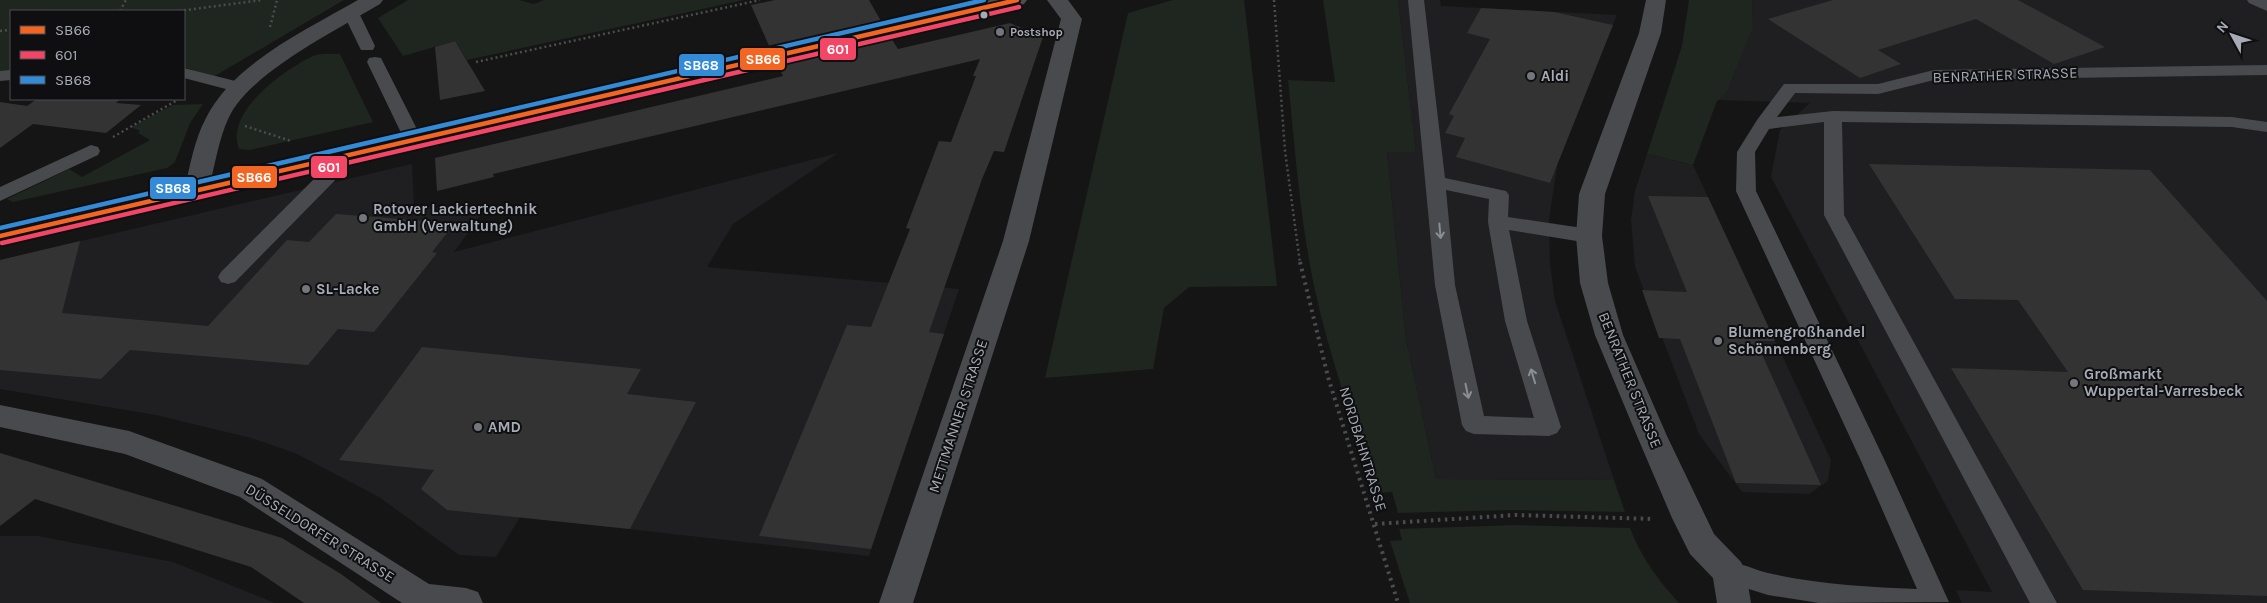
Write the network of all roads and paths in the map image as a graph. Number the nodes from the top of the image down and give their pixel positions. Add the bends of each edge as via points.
1 (262, 0) edge
2 (276, 0) edge
3 (373, 0) edge
4 (760, 0) edge
5 (1017, 0) edge
6 (1057, 0) edge
7 (1274, 0) edge
8 (1416, 0) edge
9 (1656, 0) edge
10 (2255, 0) edge
11 (2267, 6) edge
12 (185, 10) edge
13 (351, 13) junction
14 (270, 27) dead end
15 (367, 46) dead end
16 (375, 62) dead end
17 (476, 62) dead end
18 (2267, 70) edge
19 (185, 73) edge
20 (241, 88) junction
21 (177, 100) edge
22 (1833, 116) junction
23 (217, 117) junction
24 (1763, 124) junction
25 (2267, 127) edge
26 (414, 141) junction
27 (91, 151) joint
28 (344, 157) junction
29 (1436, 182) junction
30 (196, 191) junction
31 (0, 195) edge
32 (1498, 222) junction
33 (0, 236) edge
34 (1589, 236) junction
35 (228, 278) dead end
36 (0, 416) edge
37 (1688, 518) junction
38 (1375, 524) junction
39 (1732, 587) edge
40 (1863, 601) edge
41 (1936, 602) edge
42 (466, 603) edge
43 (896, 603) edge
44 (1398, 603) edge
45 (1943, 603) edge
46 (2044, 603) edge

1 - 12 path
2 - 14 path
3 - 13 street
4 - 17 path
5 - 26 main road
6 - 43 street, METTMANNER STRASSE via 1072,19 1016,242
7 - 38 path, NORDBAHNTRASSE via 1292,206 1308,300
8 - 29 lane
9 - 34 street, BENRATHER STRASSE via 1650,33 1592,194
10 - 11 lane
13 - 15 lane
13 - 20 street via 283,54
16 - 26 lane
18 - 24 lane, BENRATHER STRASSE via 1934,75 1878,89 1790,88
19 - 20 lane
20 - 23 street
21 - 27 path
22 - 24 lane
22 - 25 lane via 2232,122
22 - 46 lane via 1834,215
23 - 28 path
23 - 30 street
24 - 41 lane, BENRATHER STRASSE via 1746,152 1746,191
26 - 28 main road
27 - 31 lane
28 - 30 main road
28 - 35 lane
29 - 32 lane via 1499,195
29 -> 32 lane via 1445,285 1474,425 1548,427 1516,321
30 - 33 main road
32 - 34 lane
34 - 37 street, BENRATHER STRASSE via 1594,283 1609,335
36 - 42 street, DÜSSELDORFER STRASSE via 128,442 251,488 422,598
37 - 38 path via 1516,515
37 - 39 street, BENRATHER STRASSE
38 - 44 path, NORDBAHNTRASSE
39 - 40 lane, BENRATHER STRASSE via 1768,584
40 - 41 lane, BENRATHER STRASSE
41 - 45 lane, BENRATHER STRASSE

